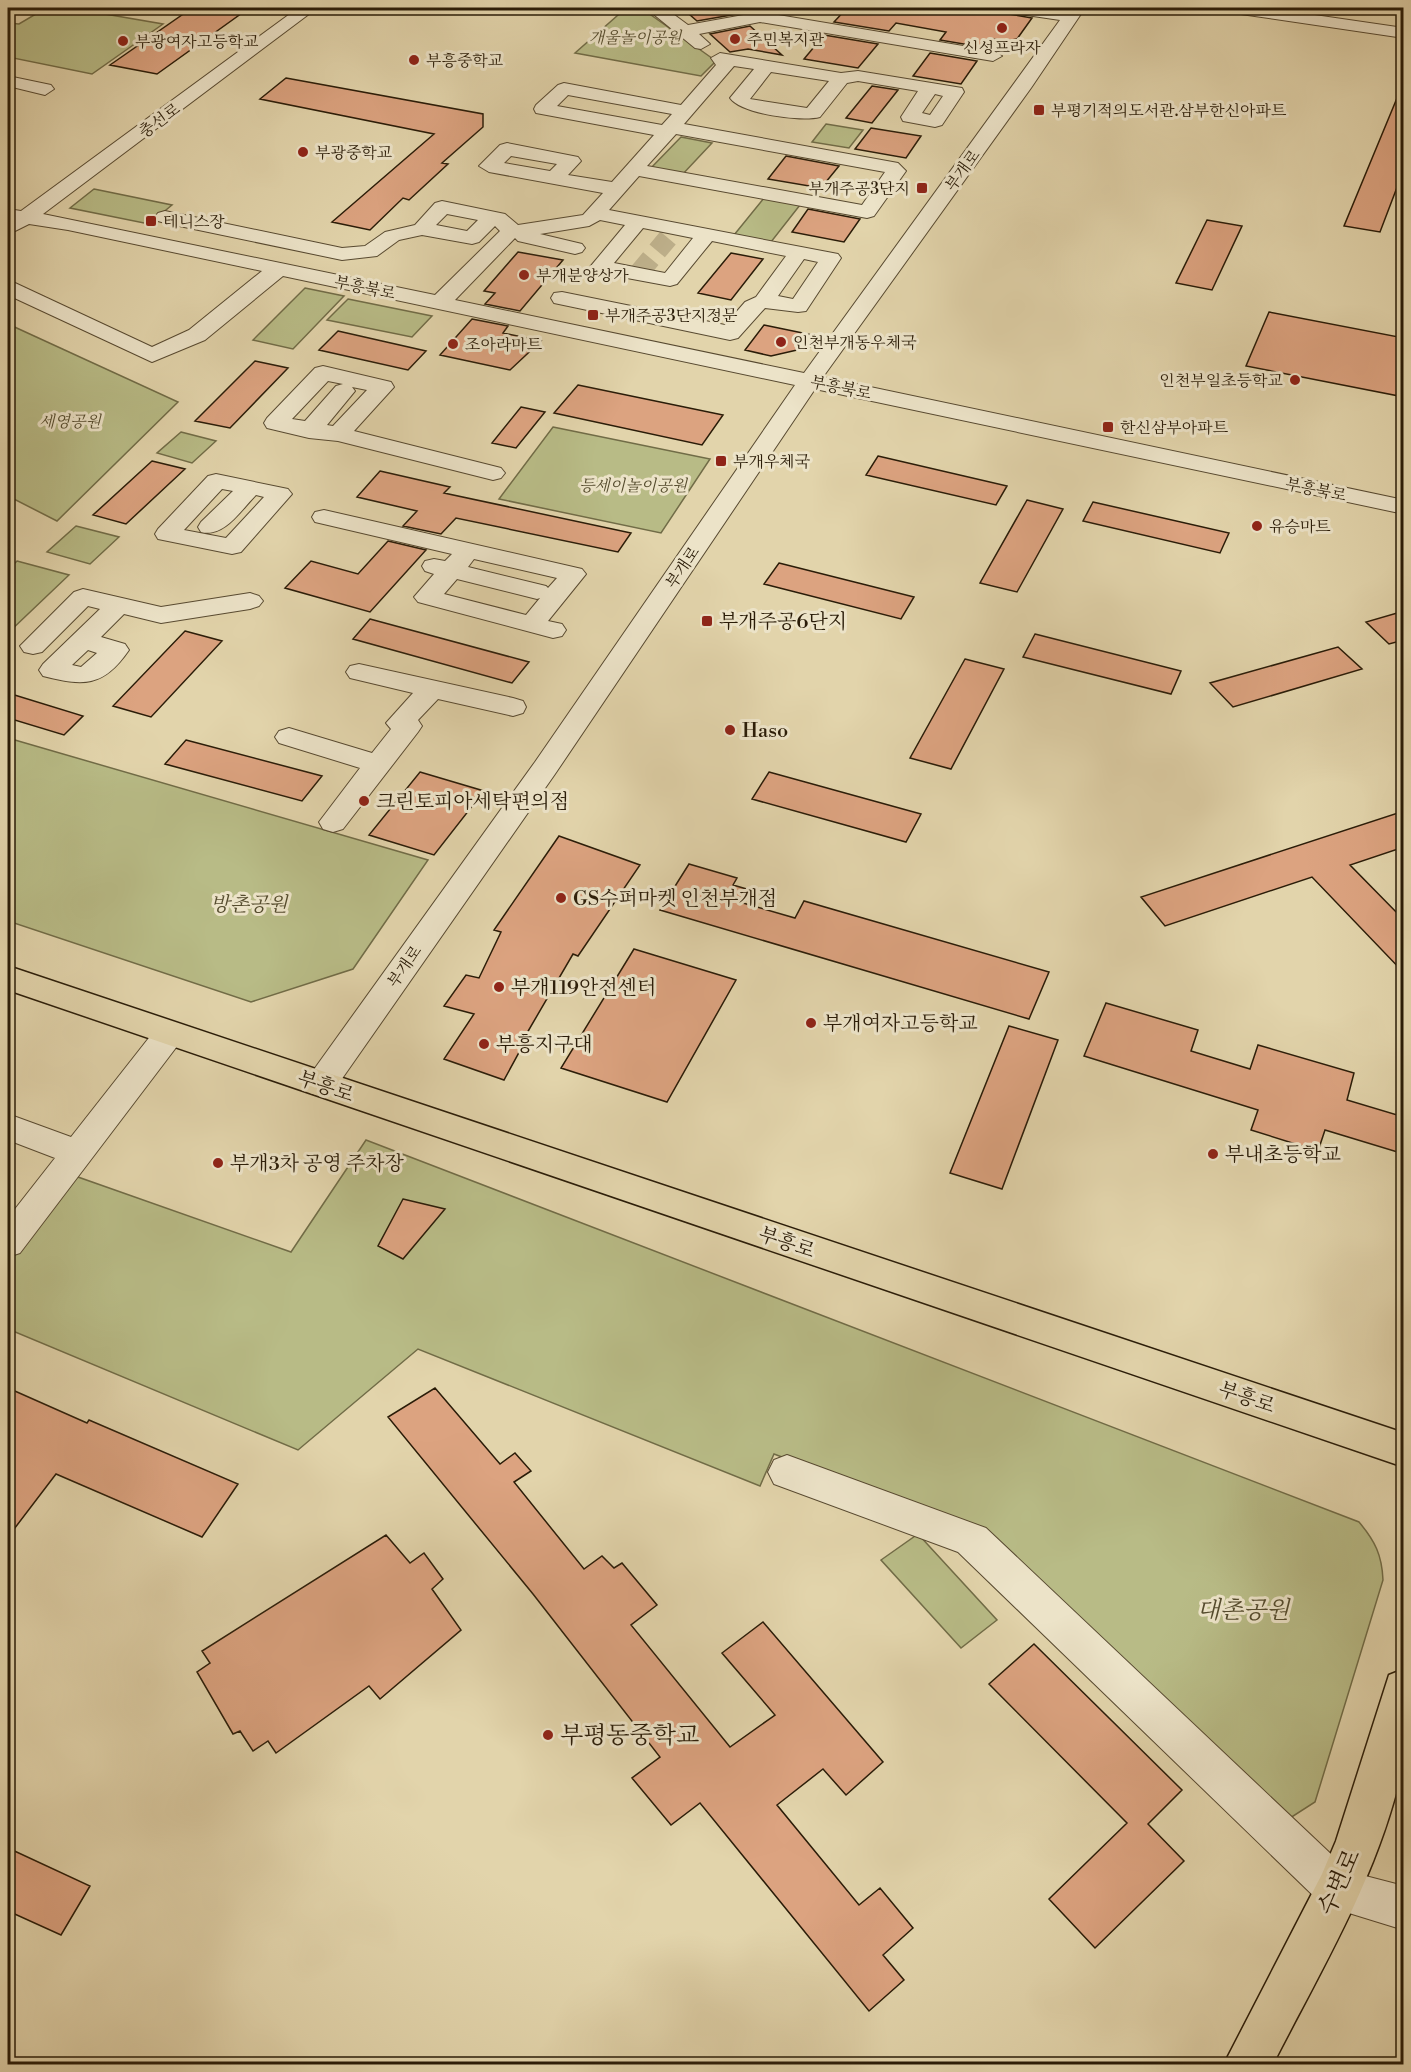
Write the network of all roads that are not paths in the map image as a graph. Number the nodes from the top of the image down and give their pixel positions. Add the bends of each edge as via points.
1 (308, 8) edge
2 (655, 8) edge
3 (800, 8) edge
4 (1012, 8) edge
5 (1234, 8) edge
6 (1074, 12) edge
7 (769, 15) edge
8 (1346, 16) edge
9 (685, 31) junction
10 (1404, 33) edge
11 (911, 43) junction
12 (1027, 50) junction
13 (993, 56) dead end
14 (720, 58) junction
15 (766, 66) junction
16 (841, 78) junction
17 (884, 80) junction
18 (17, 83) edge
19 (930, 88) dead end
20 (45, 89) dead end
21 (8, 98) edge
22 (629, 101) junction
23 (685, 111) junction
24 (609, 121) junction
25 (669, 130) junction
26 (766, 144) junction
27 (873, 164) junction
28 (634, 169) junction
29 (554, 178) dead end
30 (730, 187) junction
31 (616, 189) junction
32 (842, 208) junction
33 (595, 213) junction
34 (165, 217) dead end
35 (13, 222) edge
36 (638, 222) junction
37 (511, 233) junction
38 (707, 234) junction
39 (575, 248) dead end
40 (799, 252) junction
41 (278, 269) junction
42 (8, 287) edge
43 (562, 298) dead end
44 (765, 299) junction
45 (440, 303) junction
46 (810, 380) junction
47 (344, 391) dead end
48 (309, 431) junction
49 (338, 434) junction
50 (493, 473) dead end
51 (251, 487) junction
52 (308, 506) junction
53 (1404, 507) edge
54 (210, 527) dead end
55 (468, 550) junction
56 (446, 561) junction
57 (537, 591) dead end
58 (250, 601) dead end
59 (119, 605) junction
60 (359, 672) dead end
61 (432, 689) junction
62 (513, 707) dead end
63 (289, 737) dead end
64 (377, 765) junction
65 (333, 822) dead end
66 (8, 978) edge
67 (170, 1033) junction
68 (321, 1084) junction
69 (8, 1127) edge
70 (78, 1153) junction
71 (8, 1243) edge
72 (1404, 1450) edge
73 (787, 1472) dead end
74 (1404, 1689) edge
75 (1338, 1890) junction
76 (1404, 1908) edge
77 (1248, 2064) edge

1 - 35 street, 충선로
2 - 9 street
3 - 12 street via 796,12
4 - 6 street, 부개로
5 - 8 street
6 - 12 street, 부개로
7 - 9 street
7 - 11 street via 791,34 882,49 890,39
8 - 10 street
9 - 14 street
11 - 13 street
11 - 17 street
12 - 46 street, 부개로
14 - 15 street
14 - 23 street via 725,66
15 - 16 street via 795,79
15 - 16 street via 740,98 744,103 813,113
16 - 17 street
17 - 19 street
18 - 20 street
18 - 21 street
22 - 23 street
22 - 24 street
22 - 24 street via 564,89 543,109
23 - 25 street
24 - 25 street
25 - 26 street
25 - 28 street
26 - 27 street
26 - 30 street
27 - 32 street
27 - 32 street via 896,171 867,212
28 - 30 street via 700,178
28 - 31 street
29 - 31 street
30 - 32 street
31 - 33 street
33 - 36 street
33 - 37 street via 589,220
34 - 37 street via 342,254 370,252 392,236 422,229 472,238 492,217 498,218
35 - 41 street, 부흥북로 via 68,224
36 - 38 street
36 - 38 street via 600,267 670,280
37 - 39 street
37 - 45 street
38 - 40 street
40 - 44 street
40 - 44 street via 831,258 798,306
41 - 42 street via 197,335 152,355
41 - 45 street, 부흥북로
43 - 44 street via 730,333 751,307
45 - 46 street, 부흥북로
46 - 53 street, 부흥북로
46 - 68 street, 부개로 via 545,768
47 - 48 street
48 - 49 street
48 - 49 street via 275,423 323,373 383,387
49 - 50 street
51 - 52 street
51 - 52 street via 216,481 167,534 232,547
51 - 54 street
52 - 55 street
55 - 56 street
55 - 56 street via 573,574 543,627 427,597
56 - 57 street
58 - 59 street via 161,615
59 - 59 street via 84,640 116,650 87,676 52,670 24,653 83,597
60 - 61 street
61 - 62 street
61 - 64 street
63 - 64 street
64 - 65 street
66 - 67 main road, 부흥로
67 - 68 main road, 부흥로
67 - 70 street
68 - 72 main road, 부흥로
69 - 70 street
70 - 71 street
73 - 75 street via 972,1540
74 - 75 main road, 수변로 via 1358,1841
75 - 76 street
75 - 77 main road, 수변로

